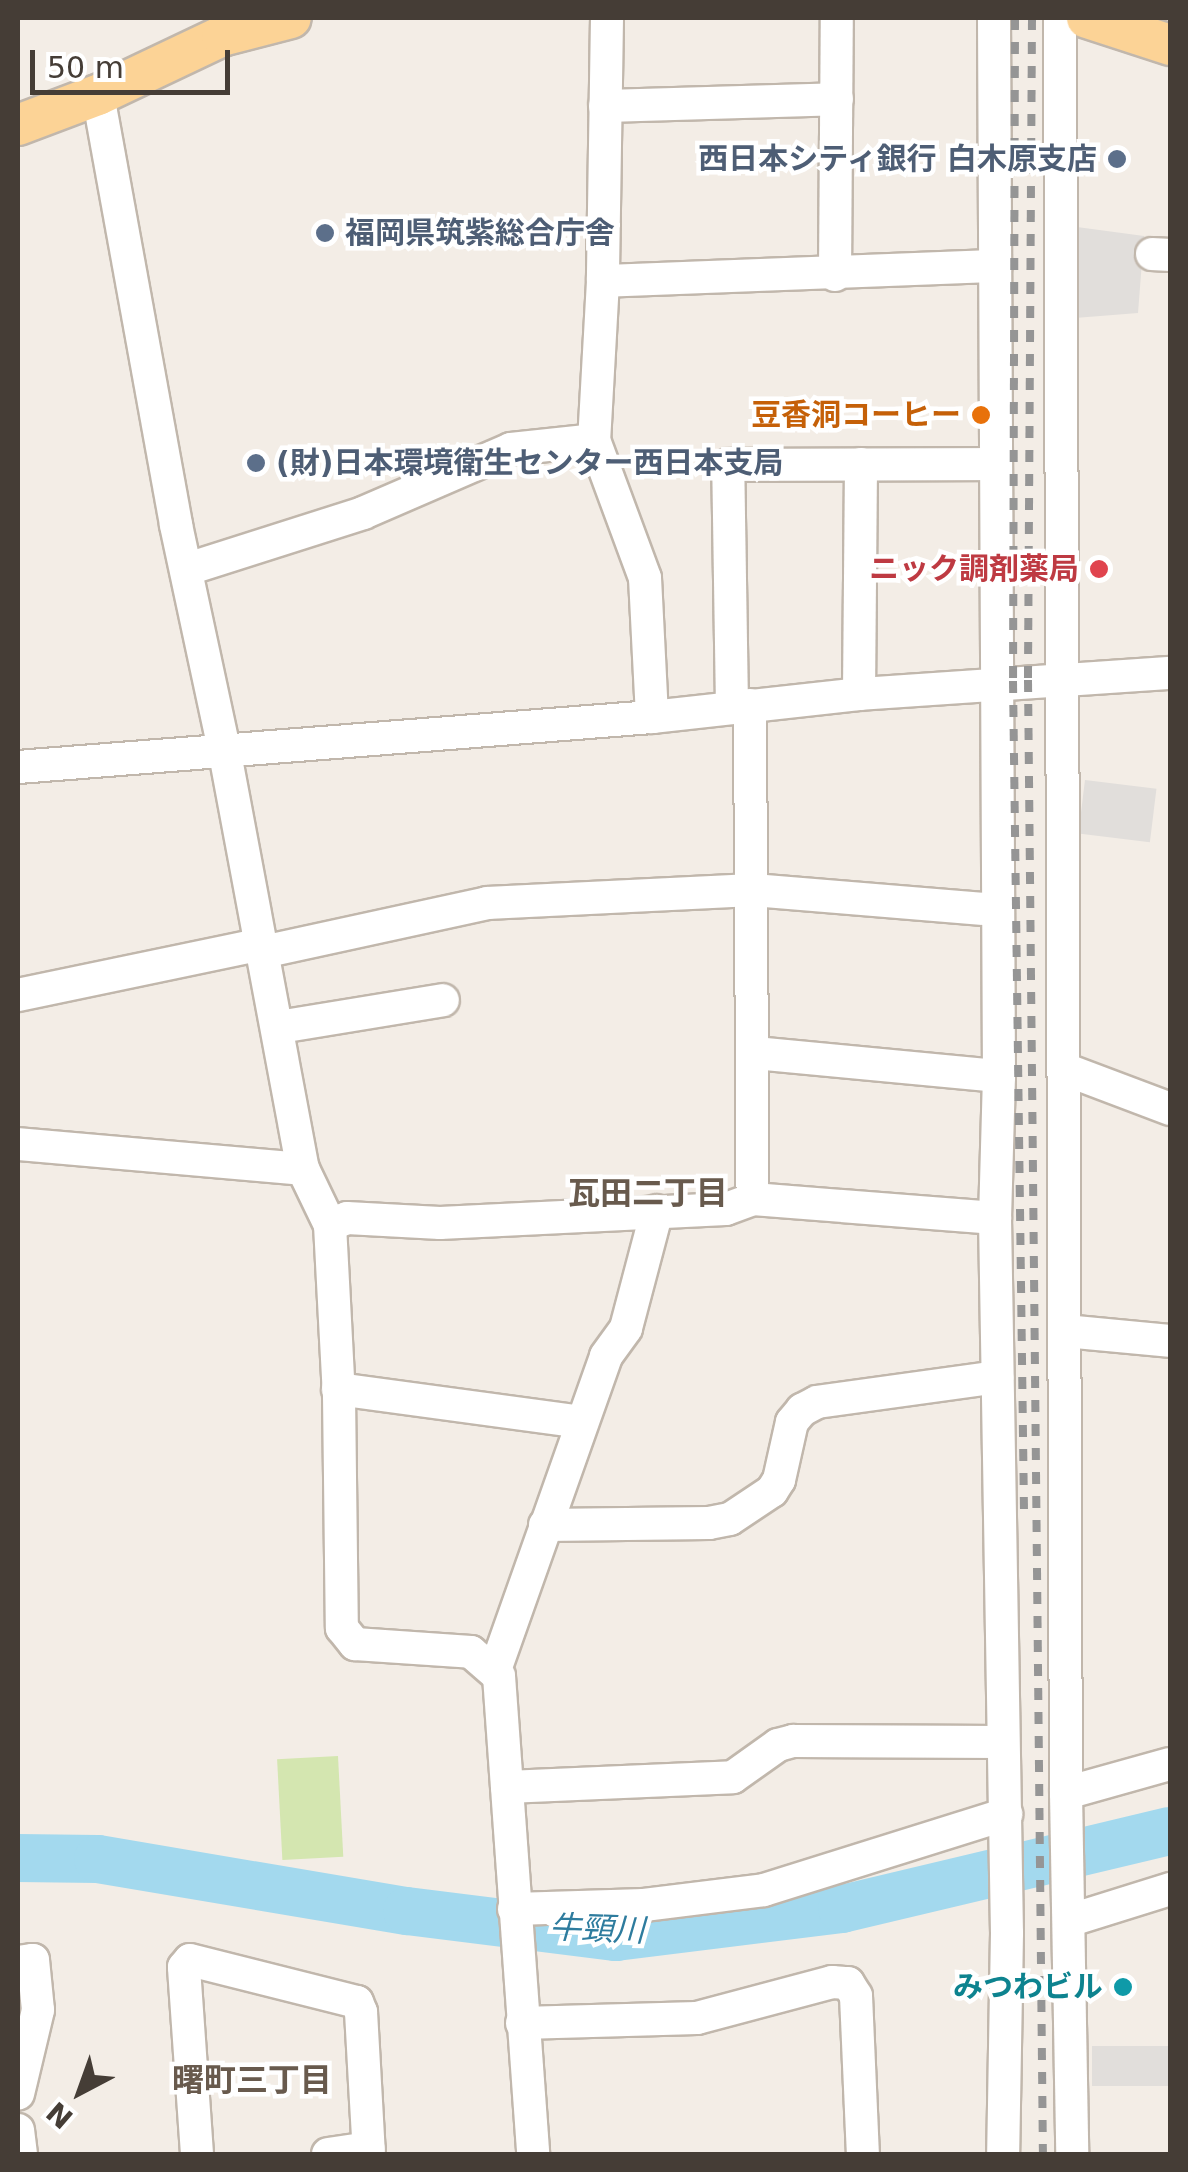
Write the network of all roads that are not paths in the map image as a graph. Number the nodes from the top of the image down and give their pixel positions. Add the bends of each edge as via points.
1 (291, 18) edge
2 (607, 18) edge
3 (836, 18) edge
4 (994, 18) edge
5 (1085, 18) edge
6 (222, 27) edge
7 (1170, 45) edge
8 (98, 95) junction
9 (837, 99) junction
10 (604, 106) junction
11 (18, 125) edge
12 (996, 266) junction
13 (835, 275) junction
14 (603, 281) junction
15 (594, 440) junction
16 (861, 464) junction
17 (996, 464) junction
18 (188, 568) junction
19 (1170, 672) edge
20 (1062, 680) junction
21 (996, 685) junction
22 (859, 694) junction
23 (741, 706) junction
24 (652, 717) junction
25 (224, 748) junction
26 (18, 767) edge
27 (753, 890) junction
28 (997, 910) junction
29 (262, 948) junction
30 (18, 996) edge
31 (443, 1000) dead end
32 (279, 1027) junction
33 (755, 1053) junction
34 (1067, 1070) junction
35 (999, 1076) junction
36 (1170, 1109) edge
37 (18, 1144) edge
38 (303, 1169) junction
39 (753, 1199) junction
40 (657, 1211) junction
41 (995, 1218) junction
42 (330, 1225) junction
43 (1066, 1331) junction
44 (1170, 1341) edge
45 (998, 1376) junction
46 (338, 1389) junction
47 (582, 1422) junction
48 (546, 1525) junction
49 (495, 1670) junction
50 (1001, 1742) junction
51 (1170, 1764) edge
52 (506, 1787) junction
53 (1066, 1794) junction
54 (1006, 1814) junction
55 (1170, 1890) edge
56 (514, 1909) junction
57 (1071, 1920) junction
58 (18, 1962) edge
59 (522, 2017) junction
60 (18, 2094) edge
61 (18, 2130) edge
62 (369, 2151) edge
63 (21, 2154) edge
64 (197, 2154) edge
65 (328, 2154) edge
66 (533, 2154) edge
67 (863, 2154) edge
68 (1003, 2154) edge
69 (1072, 2154) edge

1 - 6 main road
2 - 10 street
3 - 9 street
4 - 12 street
5 - 7 main road
5 - 20 street
6 - 8 main road
8 - 11 main road
8 - 18 street
9 - 10 street
9 - 13 street
10 - 14 street
12 - 13 street
12 - 17 street
13 - 14 street
14 - 15 street
15 - 18 street via 511,449 362,513
15 - 24 street via 645,578
16 - 17 street
16 - 22 street
16 - 23 street via 728,465
17 - 21 street
18 - 25 street
19 - 20 street
20 - 21 street
20 - 34 street
21 - 22 street
21 - 28 street
22 - 23 street
23 - 24 street
23 - 27 street
24 - 25 street
25 - 26 street
25 - 29 street
27 - 28 street
27 - 29 street via 488,903
27 - 33 street
28 - 35 street
29 - 30 street
29 - 32 street
31 - 32 street
32 - 38 street
33 - 35 street
33 - 39 street
34 - 36 street
34 - 43 street
35 - 41 street
37 - 38 street
38 - 42 street
39 - 40 street via 726,1209
39 - 41 street
40 - 42 street via 440,1223 347,1218
40 - 47 street via 626,1328 606,1356
41 - 45 street
42 - 46 street
43 - 44 street
43 - 53 street
45 - 48 street via 817,1402 802,1410 792,1422 772,1491 730,1519
45 - 50 street
46 - 47 street
46 - 49 street via 342,1628 356,1644 471,1652
47 - 48 street
48 - 49 street
49 - 52 street
50 - 52 street via 794,1741 733,1776
50 - 54 street
51 - 53 street
52 - 56 street
53 - 57 street
54 - 56 street via 764,1890 644,1905
54 - 68 street
55 - 57 street
56 - 59 street
57 - 69 street
58 - 60 street via 32,1960 38,2010
59 - 66 street
59 - 67 street via 697,2018 848,1983 856,1996
61 - 63 street
62 - 64 street via 362,2012 356,2002 190,1960 184,1967
62 - 65 street

